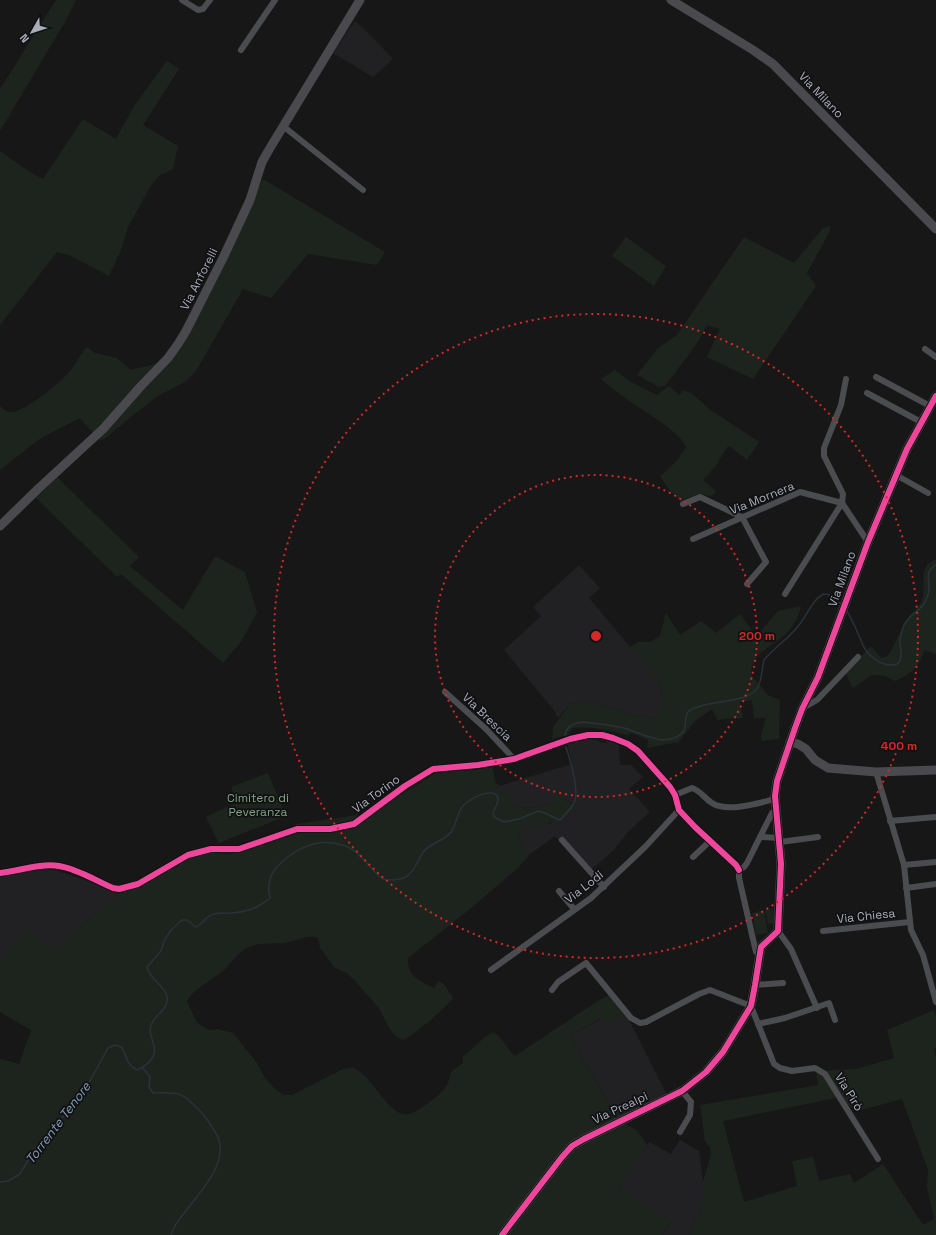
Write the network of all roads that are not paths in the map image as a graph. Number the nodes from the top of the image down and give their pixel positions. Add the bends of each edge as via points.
1 (182, 0) edge
2 (210, 0) edge
3 (274, 0) edge
4 (360, 0) edge
5 (671, 0) edge
6 (241, 50) dead end
7 (283, 126) junction
8 (364, 190) dead end
9 (936, 229) edge
10 (925, 349) dead end
11 (936, 357) edge
12 (876, 377) dead end
13 (846, 379) dead end
14 (867, 393) dead end
15 (936, 396) edge
16 (930, 406) junction
17 (921, 422) junction
18 (896, 475) junction
19 (928, 493) dead end
20 (842, 503) junction
21 (683, 504) dead end
22 (742, 517) junction
23 (0, 526) edge
24 (693, 539) dead end
25 (868, 542) junction
26 (747, 584) dead end
27 (786, 594) dead end
28 (858, 657) dead end
29 (445, 692) dead end
30 (802, 709) junction
31 (790, 742) junction
32 (514, 759) junction
33 (936, 770) edge
34 (876, 772) junction
35 (675, 795) junction
36 (775, 799) junction
37 (679, 810) junction
38 (777, 812) junction
39 (936, 817) edge
40 (890, 821) junction
41 (760, 837) junction
42 (818, 837) dead end
43 (562, 840) dead end
44 (780, 840) junction
45 (710, 841) junction
46 (693, 857) dead end
47 (936, 862) edge
48 (904, 865) junction
49 (739, 870) junction
50 (0, 873) edge
51 (936, 884) edge
52 (604, 887) junction
53 (906, 888) junction
54 (559, 891) dead end
55 (574, 909) junction
56 (910, 922) junction
57 (778, 931) junction
58 (823, 931) dead end
59 (759, 953) junction
60 (491, 970) dead end
61 (783, 983) dead end
62 (755, 985) junction
63 (552, 990) dead end
64 (936, 1002) edge
65 (751, 1006) junction
66 (817, 1008) junction
67 (836, 1020) dead end
68 (758, 1024) junction
69 (682, 1091) junction
70 (680, 1132) dead end
71 (878, 1159) dead end
72 (502, 1235) edge

1 - 2 street via 198,10 203,9
3 - 6 street
4 - 7 street, Via Anforelli
5 - 9 street, Via Milano via 774,64
7 - 8 street
7 - 23 street, Via Anforelli via 262,162 250,200 178,344 103,429
10 - 11 street
12 - 16 street
13 - 20 street via 841,405 824,448 824,456 843,494
14 - 17 street
15 - 16 street, Via Milano
16 - 17 street, Via Milano
17 - 18 street, Via Milano
18 - 19 street
18 - 25 street, Via Milano
20 - 22 street, Via Mornera via 800,492
20 - 25 street
20 - 27 street
21 - 22 street via 700,497
22 - 24 street, Via Mornera
22 - 26 street via 766,562
25 - 30 street, Via Milano via 818,676
28 - 30 street via 817,700
29 - 32 street, Via Brescia
30 - 31 street, Via Milano
31 - 34 street via 806,749 815,760 828,768
31 - 36 street, Via Milano via 779,773
32 - 35 street, Via Torino via 570,738 602,735 622,741 638,751
32 - 50 street, Via Torino via 433,769 405,786 354,824 330,829 297,829 239,849 212,849 188,855 150,878 129,887 113,888 67,868 52,865
33 - 34 street
34 - 40 street
35 - 36 street via 692,788 717,805 736,807
35 - 37 street
36 - 38 street, Via Milano
37 - 45 street
37 - 52 street, Via Lodi
38 - 41 street via 772,813
38 - 44 street, Via Milano
39 - 40 street
40 - 48 street
41 - 44 street
41 - 49 street via 747,863
42 - 44 street
43 - 52 street
44 - 57 street, Via Milano
45 - 46 street
45 - 49 street
47 - 48 street
48 - 53 street
49 - 59 street via 756,952
51 - 53 street
52 - 55 street, Via Lodi
53 - 56 street
54 - 55 street
55 - 60 street, Via Lodi
56 - 58 street, Via Chiesa
56 - 64 street via 911,930 923,955
57 - 59 street via 761,947
57 - 66 street via 791,949
59 - 62 street
61 - 62 street
62 - 65 street
63 - 65 street via 558,982 586,963 631,1018 640,1023 710,990
65 - 68 street, Via Pirò
65 - 69 street, Via Prealpi via 719,1058
66 - 67 street via 829,1004
66 - 68 street
68 - 71 street, Via Pirò via 774,1064 792,1071 816,1068 825,1074
69 - 70 street via 690,1102 690,1115
69 - 72 street, Via Prealpi via 572,1146

